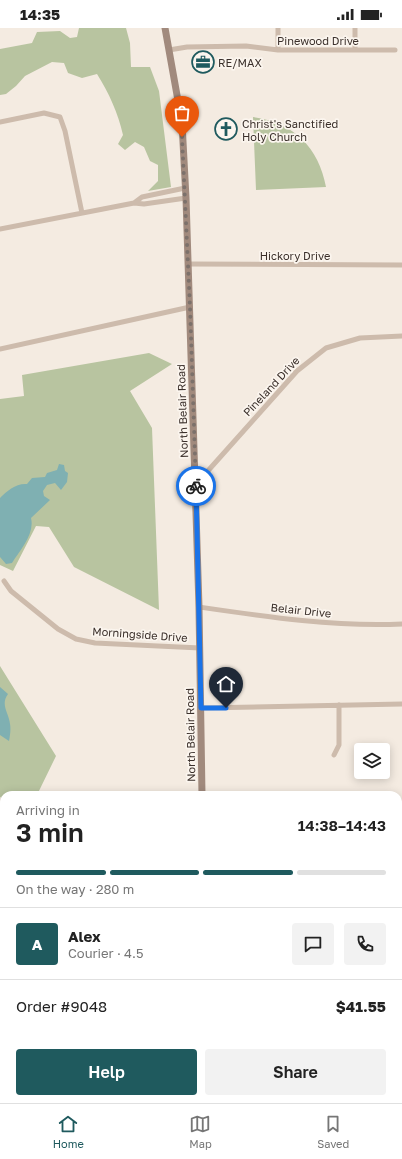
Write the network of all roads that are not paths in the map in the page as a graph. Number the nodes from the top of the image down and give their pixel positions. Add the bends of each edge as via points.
1 (165, 28) edge
2 (278, 28) edge
3 (355, 28) edge
4 (169, 50) junction
5 (278, 50) junction
6 (355, 50) junction
7 (395, 50) dead end
8 (0, 122) edge
9 (185, 188) junction
10 (158, 194) junction
11 (186, 198) junction
12 (159, 202) junction
13 (134, 203) junction
14 (82, 213) junction
15 (0, 229) edge
16 (188, 264) junction
17 (402, 266) edge
18 (190, 307) junction
19 (402, 336) edge
20 (0, 350) edge
21 (195, 474) junction
22 (4, 581) dead end
23 (199, 607) junction
24 (402, 624) edge
25 (200, 648) junction
26 (402, 704) edge
27 (339, 705) junction
28 (201, 708) junction
29 (334, 755) dead end
30 (202, 791) edge

1 - 4 main road, North Belair Road
2 - 5 street
3 - 6 street
4 - 5 street, Pinewood Drive via 187,47 246,46
4 - 9 main road, North Belair Road via 182,123
5 - 6 street, Pinewood Drive
6 - 7 street, Pinewood Drive
8 - 14 street via 44,113 60,117
9 - 10 street
9 - 11 main road, North Belair Road
10 - 12 street
10 - 13 street via 142,197
11 - 12 street
11 - 16 main road, North Belair Road
12 - 13 street
13 - 14 street
14 - 15 street
16 - 17 street, Hickory Drive
16 - 18 main road, North Belair Road
18 - 20 street
18 - 21 main road, North Belair Road
19 - 21 street, Pineland Drive via 360,338 326,348 297,371 206,473
21 - 23 main road, North Belair Road
22 - 25 street, Morningside Drive via 11,591 58,629 76,638 95,643
23 - 24 street, Belair Drive via 337,624
23 - 25 main road, North Belair Road
25 - 28 main road, North Belair Road
26 - 27 street
27 - 28 street
27 - 29 street via 339,745
28 - 30 main road, North Belair Road

